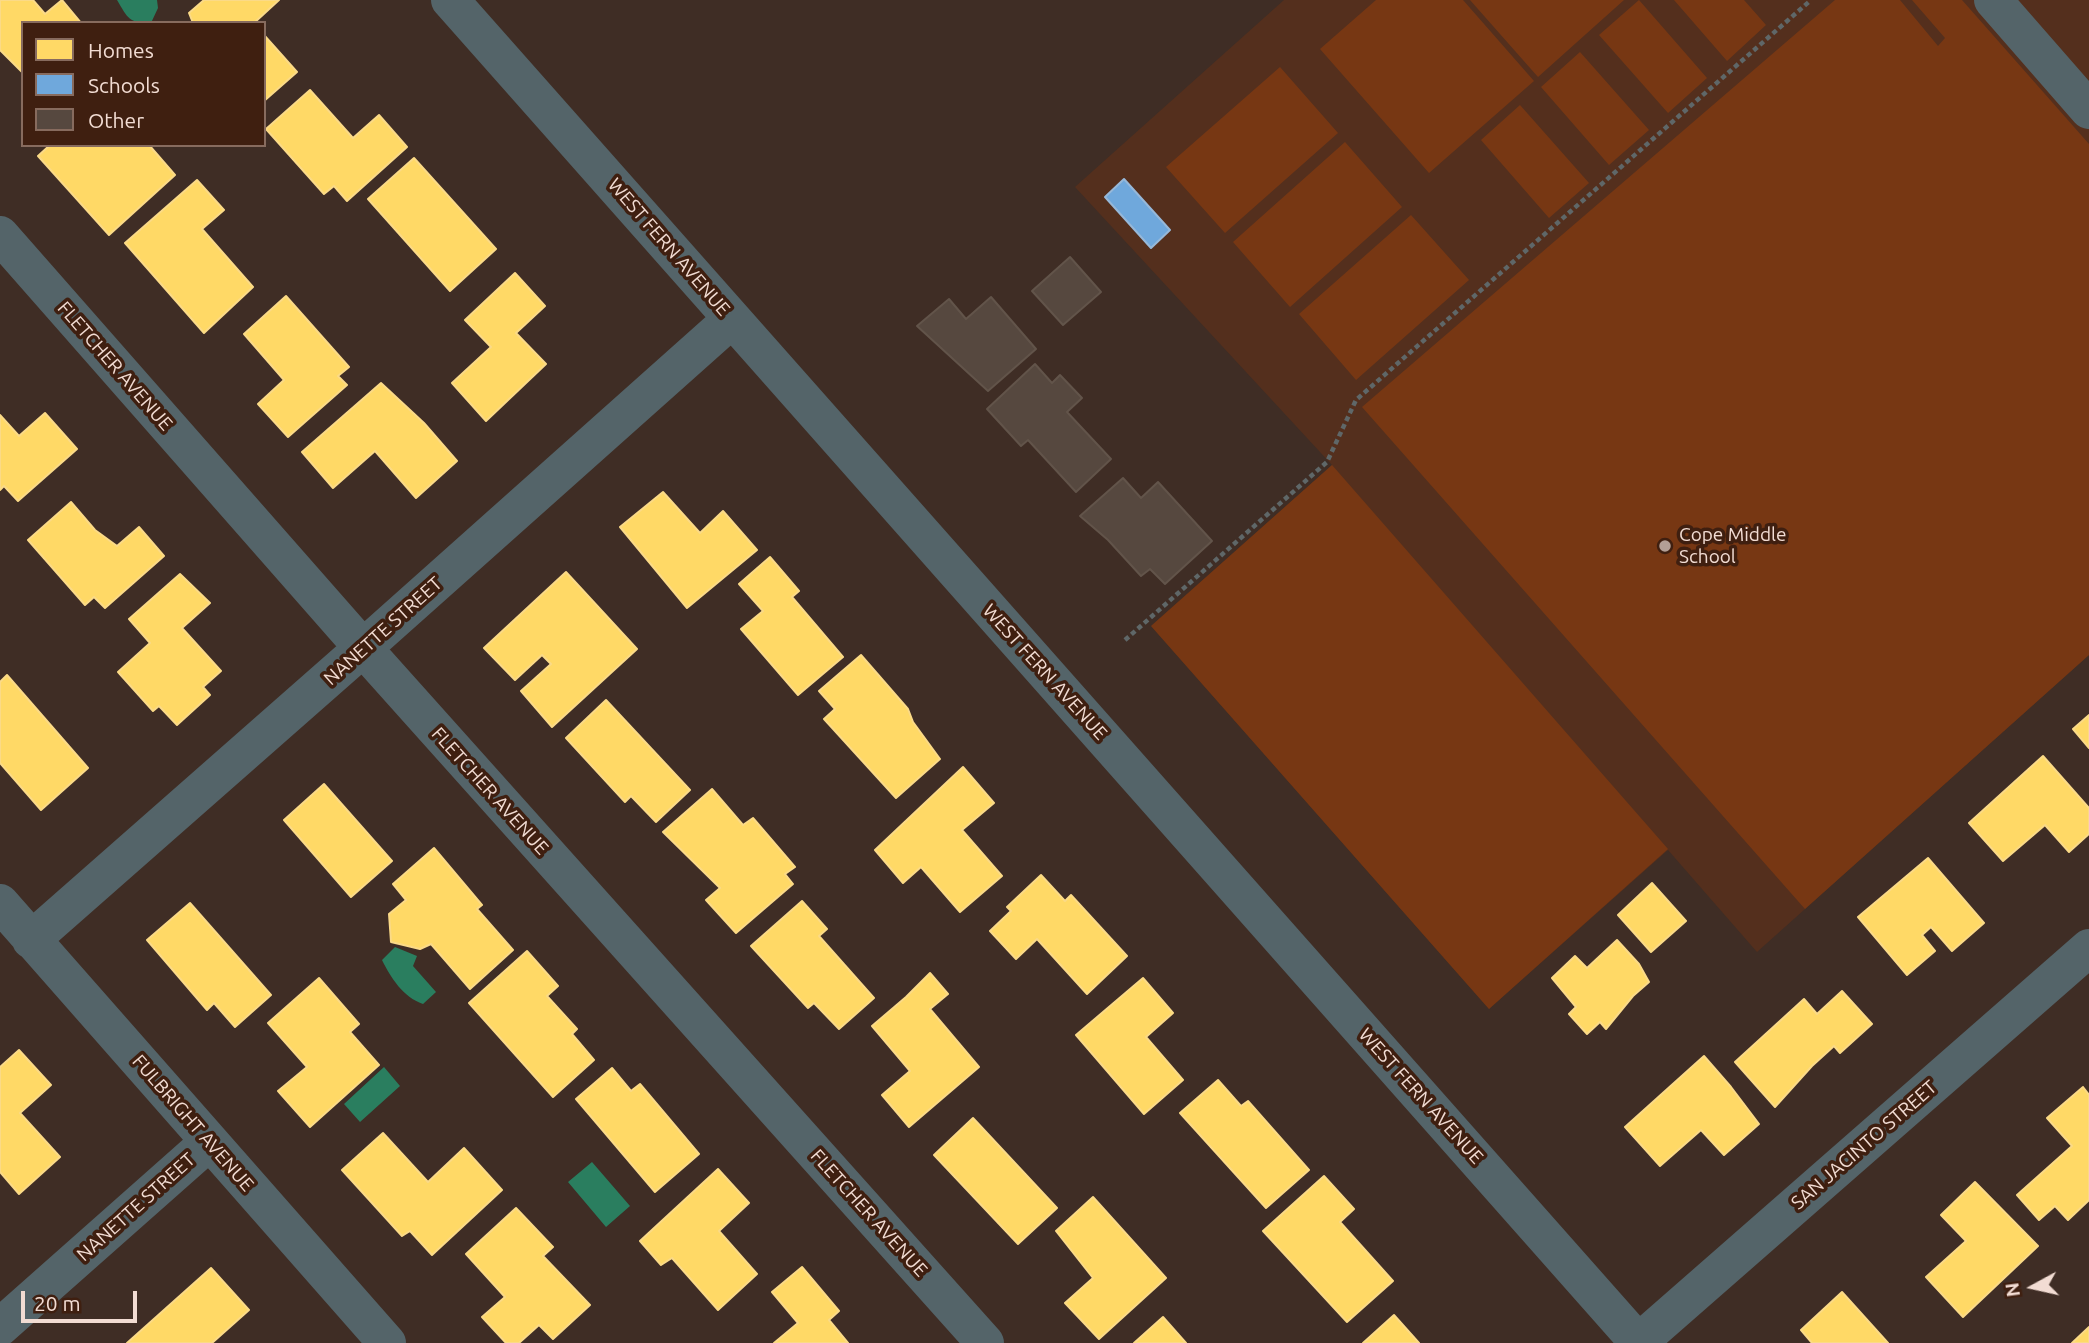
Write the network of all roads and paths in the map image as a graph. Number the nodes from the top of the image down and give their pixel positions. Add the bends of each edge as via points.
1 (450, 0) edge
2 (1811, 0) edge
3 (1993, 0) edge
4 (2089, 110) edge
5 (0, 235) edge
6 (732, 319) junction
7 (1125, 640) dead end
8 (363, 648) junction
9 (0, 903) edge
10 (32, 940) junction
11 (2089, 948) edge
12 (209, 1142) junction
13 (0, 1327) edge
14 (387, 1343) edge
15 (985, 1343) edge
16 (1639, 1343) edge

1 - 6 street, WEST FERN AVENUE
2 - 7 path via 1356,400 1328,462
3 - 4 street
5 - 8 street, FLETCHER AVENUE
6 - 8 street, NANETTE STREET
6 - 16 street, WEST FERN AVENUE
8 - 10 street, NANETTE STREET
8 - 15 street, FLETCHER AVENUE
9 - 10 street, FULBRIGHT AVENUE
10 - 12 street, FULBRIGHT AVENUE
11 - 16 street, SAN JACINTO STREET
12 - 13 street, NANETTE STREET
12 - 14 street, FULBRIGHT AVENUE

